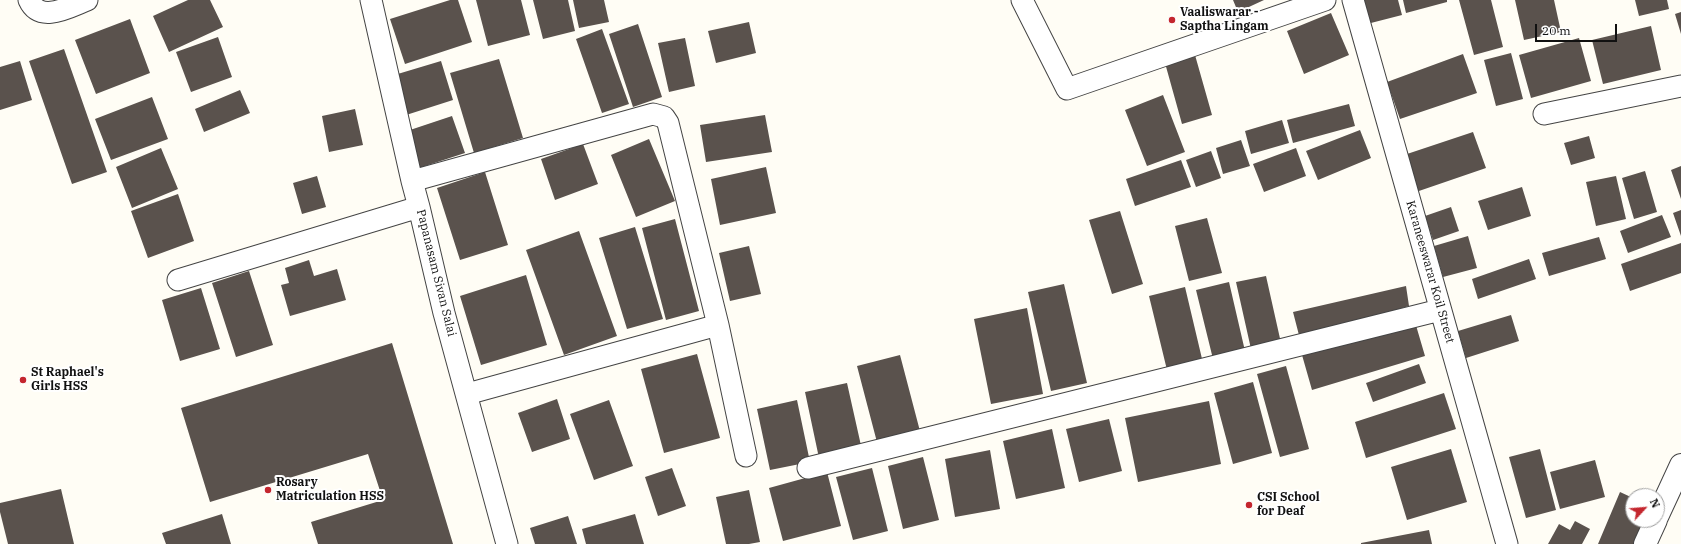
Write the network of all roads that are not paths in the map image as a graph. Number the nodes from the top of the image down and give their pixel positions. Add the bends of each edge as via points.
1 (29, 0) edge
2 (87, 0) edge
3 (371, 0) edge
4 (1022, 0) edge
5 (1325, 0) edge
6 (1353, 0) edge
7 (1681, 86) edge
8 (1544, 114) dead end
9 (412, 181) junction
10 (419, 207) junction
11 (178, 280) dead end
12 (1440, 310) junction
13 (718, 325) junction
14 (467, 394) junction
15 (746, 456) dead end
16 (1681, 464) edge
17 (808, 468) dead end
18 (1665, 499) edge
19 (1652, 528) edge
20 (507, 544) edge
21 (1508, 544) edge
22 (1645, 544) edge

1 - 2 street via 32,7 43,14
3 - 9 street, Papanasam Sivan Salai
4 - 5 street via 1067,89
6 - 12 street, Karaneeswarar Koil Street
7 - 8 street
9 - 10 street, Papanasam Sivan Salai
9 - 13 street via 652,114 664,117 668,122
10 - 11 street
10 - 14 street, Papanasam Sivan Salai
12 - 17 street
12 - 21 street, Karaneeswarar Koil Street
13 - 14 street
13 - 15 street
14 - 20 street, Papanasam Sivan Salai
16 - 18 street
19 - 22 street

